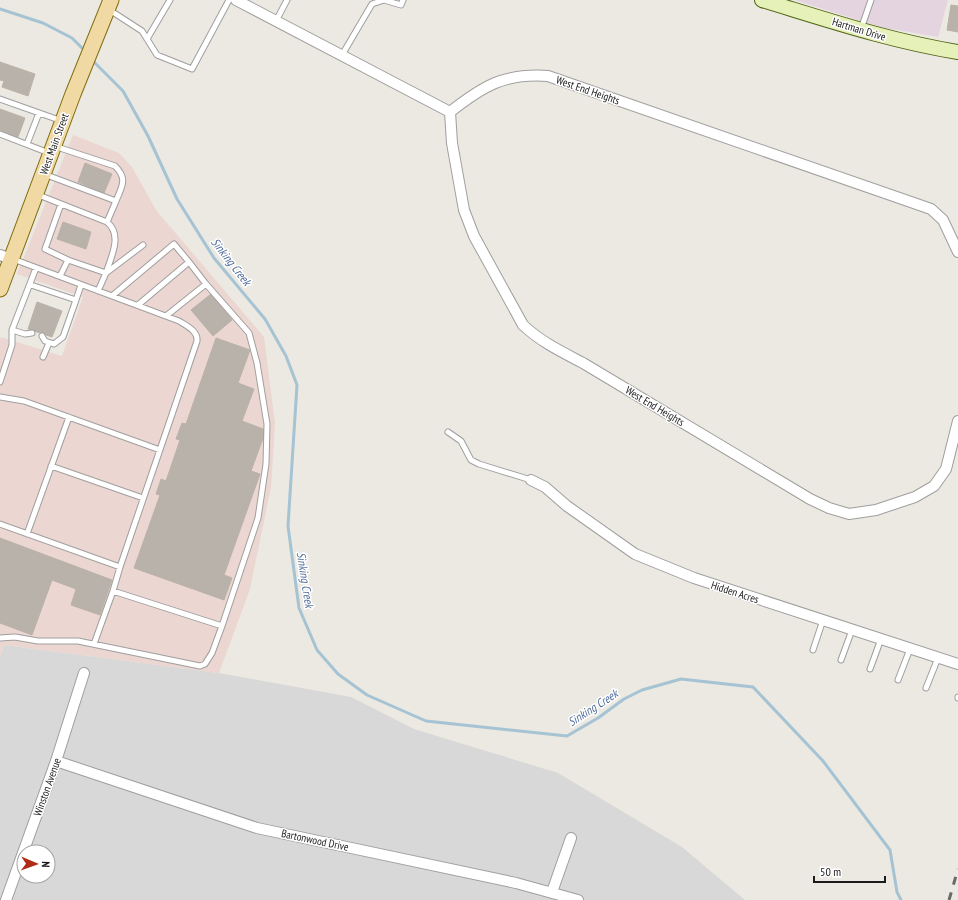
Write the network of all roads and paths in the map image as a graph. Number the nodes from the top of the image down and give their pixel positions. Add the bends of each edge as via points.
1 (170, 0) edge
2 (229, 0) edge
3 (236, 0) edge
4 (287, 0) edge
5 (403, 0) edge
6 (871, 0) edge
7 (770, 1) edge
8 (372, 2) edge
9 (109, 4) edge
10 (276, 21) junction
11 (860, 31) junction
12 (147, 39) junction
13 (958, 52) edge
14 (342, 55) junction
15 (0, 99) edge
16 (450, 112) junction
17 (39, 113) junction
18 (62, 122) junction
19 (0, 134) edge
20 (27, 144) junction
21 (52, 150) junction
22 (43, 174) junction
23 (35, 194) junction
24 (116, 201) junction
25 (61, 204) junction
26 (107, 222) junction
27 (144, 245) dead end
28 (958, 252) edge
29 (6, 257) edge
30 (68, 260) junction
31 (189, 262) junction
32 (36, 268) junction
33 (106, 273) junction
34 (60, 276) junction
35 (31, 284) junction
36 (206, 284) junction
37 (81, 285) junction
38 (0, 289) edge
39 (98, 291) junction
40 (112, 296) junction
41 (76, 300) junction
42 (138, 306) junction
43 (166, 316) junction
44 (12, 330) junction
45 (32, 333) dead end
46 (25, 334) junction
47 (42, 336) dead end
48 (29, 339) dead end
49 (44, 342) junction
50 (43, 357) dead end
51 (0, 382) edge
52 (0, 397) edge
53 (69, 417) junction
54 (958, 421) edge
55 (448, 432) dead end
56 (160, 450) junction
57 (51, 466) junction
58 (531, 480) joint
59 (143, 498) junction
60 (0, 524) edge
61 (27, 534) junction
62 (120, 567) junction
63 (114, 591) junction
64 (823, 620) junction
65 (222, 626) junction
66 (852, 630) junction
67 (0, 638) edge
68 (881, 639) junction
69 (94, 644) junction
70 (910, 649) junction
71 (813, 650) dead end
72 (938, 658) junction
73 (841, 660) dead end
74 (958, 664) edge
75 (870, 669) dead end
76 (84, 673) dead end
77 (898, 680) dead end
78 (926, 688) dead end
79 (56, 761) junction
80 (571, 838) dead end
81 (552, 892) junction
82 (6, 900) edge
83 (578, 900) edge

1 - 12 lane
2 - 12 lane via 192,69 157,55
3 - 10 street
4 - 10 lane
5 - 8 lane via 401,5 384,0
6 - 11 lane
7 - 11 main road, Hartman Drive
8 - 14 lane
9 - 12 lane via 142,31
9 - 18 main road, West Main Street
10 - 14 street
11 - 13 main road, Hartman Drive
14 - 16 street
15 - 17 lane
16 - 28 street, West End Heights via 490,85 526,75 548,76 930,209 943,220
16 - 54 street, West End Heights via 459,188 474,236 523,325 534,336 552,347 810,499 849,514 876,510 915,497 934,486 946,469
17 - 18 lane
17 - 20 lane
18 - 21 main road, West Main Street
19 - 20 lane
20 - 21 lane
21 - 22 main road, West Main Street
21 - 24 lane via 115,166 122,173 124,180
22 - 23 main road, West Main Street
22 - 24 lane
23 - 25 lane
23 - 29 main road, West Main Street
24 - 26 lane
25 - 26 lane
25 - 30 lane via 45,248
26 - 33 lane via 115,232 115,241
27 - 33 lane
29 - 32 lane
29 - 38 main road, West Main Street
30 - 33 lane
30 - 34 lane
31 - 36 lane
31 - 40 lane via 174,244
31 - 42 lane
32 - 34 lane
32 - 35 lane
33 - 39 lane
34 - 37 lane
35 - 41 lane
35 - 44 lane
36 - 43 lane
36 - 65 lane via 249,333 257,363 267,424 266,464 258,518
37 - 39 lane
37 - 41 lane
39 - 40 lane
40 - 42 lane
41 - 49 lane via 63,337 54,344
42 - 43 lane
43 - 56 lane via 189,327 197,336 197,341
44 - 46 lane
44 - 51 lane via 12,346
45 - 46 lane
46 - 48 lane
47 - 49 lane
49 - 50 lane
52 - 53 lane via 24,401
53 - 56 lane
53 - 57 lane
55 - 58 lane via 461,441 471,460
56 - 59 lane
57 - 59 lane
57 - 61 lane
58 - 64 street, Hidden Acres via 545,487 567,506 635,554 694,578
59 - 62 lane
60 - 61 lane
61 - 62 lane
62 - 63 lane
63 - 65 lane
63 - 69 lane
64 - 66 street, Hidden Acres
64 - 71 lane
65 - 69 lane via 212,653 205,664 200,666
66 - 68 street, Hidden Acres
66 - 73 lane
67 - 69 lane
68 - 70 street, Hidden Acres
68 - 75 lane
70 - 72 street, Hidden Acres
70 - 77 lane
72 - 74 street, Hidden Acres
72 - 78 lane
76 - 79 street, Winston Avenue
79 - 81 street, Bartonwood Drive via 257,828
79 - 82 street, Winston Avenue
80 - 81 street
81 - 83 street, Bartonwood Drive

